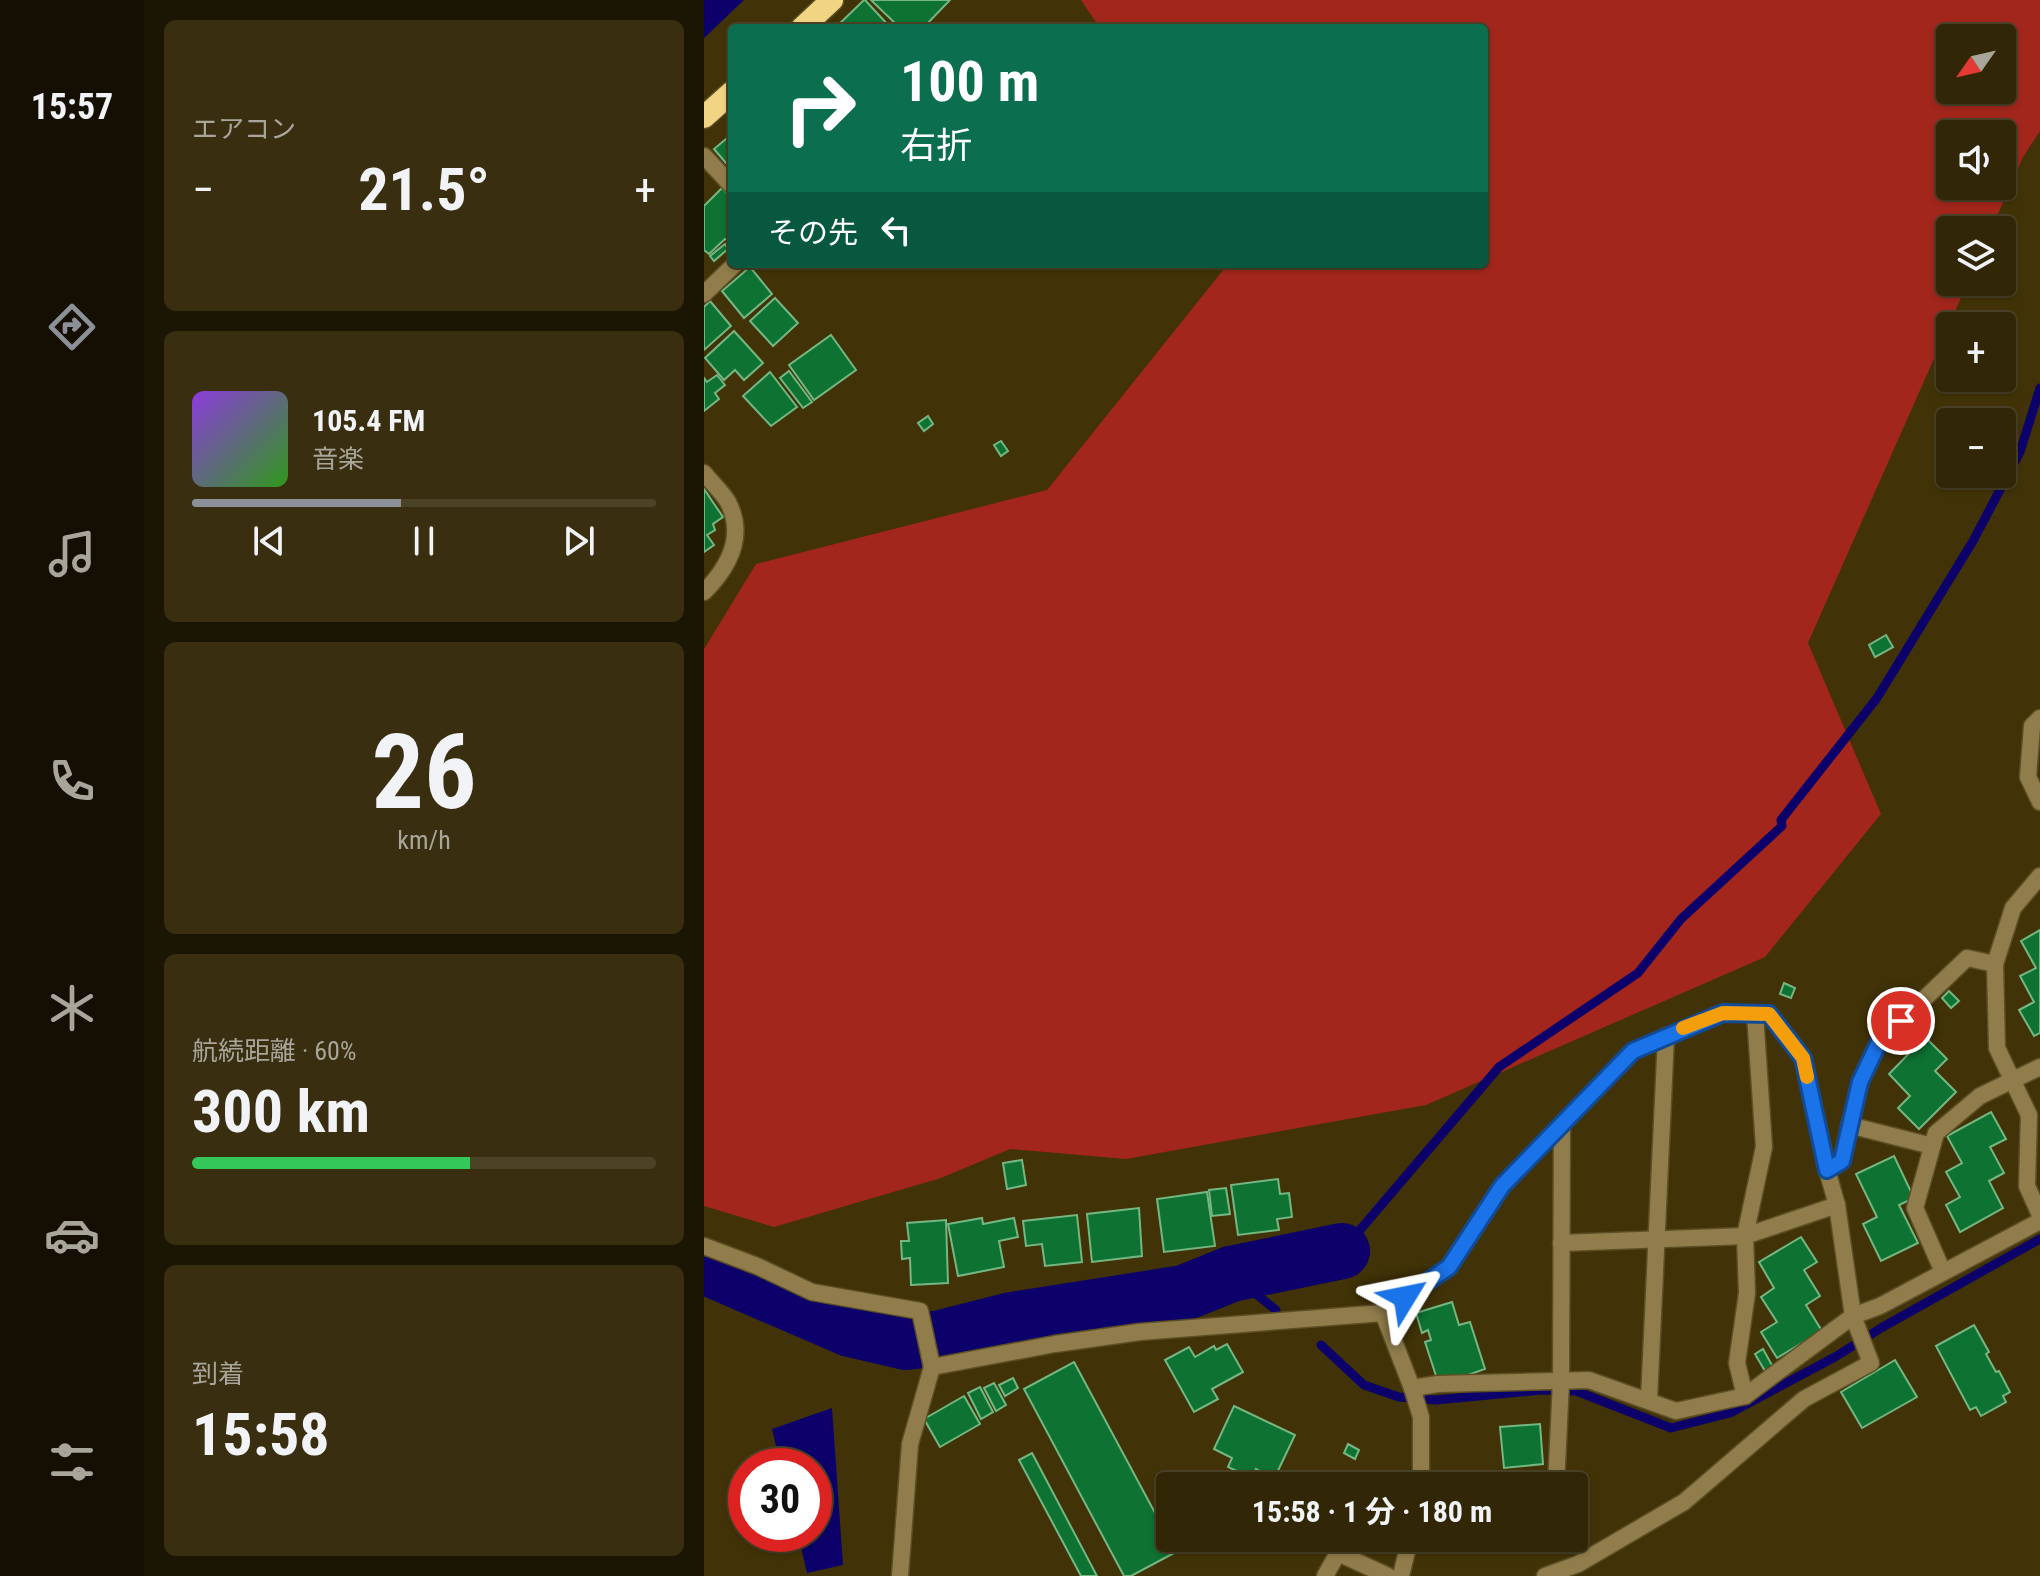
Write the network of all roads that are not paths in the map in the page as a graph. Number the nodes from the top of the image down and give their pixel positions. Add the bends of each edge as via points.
1 (832, 0) edge
2 (806, 24) edge
3 (728, 96) edge
4 (704, 117) edge
5 (704, 156) edge
6 (728, 182) edge
7 (731, 268) edge
8 (704, 294) edge
9 (704, 473) edge
10 (704, 592) edge
11 (2040, 718) edge
12 (2040, 802) edge
13 (2040, 876) edge
14 (1995, 964) junction
15 (1755, 1014) junction
16 (1666, 1036) junction
17 (2040, 1067) edge
18 (2012, 1079) junction
19 (1562, 1124) junction
20 (1849, 1125) junction
21 (1932, 1146) junction
22 (1827, 1170) junction
23 (1837, 1205) junction
24 (2040, 1218) edge
25 (1745, 1236) junction
26 (1656, 1239) junction
27 (1561, 1243) junction
28 (704, 1246) edge
29 (1943, 1272) junction
30 (1383, 1313) junction
31 (1853, 1316) junction
32 (932, 1367) junction
33 (1561, 1381) junction
34 (1412, 1388) junction
35 (1745, 1396) junction
36 (1649, 1400) junction
37 (1421, 1472) edge
38 (1557, 1472) edge
39 (1407, 1552) edge
40 (900, 1576) edge
41 (1325, 1576) edge
42 (1388, 1576) edge
43 (1401, 1576) edge
44 (1545, 1576) edge

1 - 2 highway
3 - 4 highway
5 - 6 street
7 - 8 street
9 - 10 street via 729,503 736,538 723,573
11 - 12 street via 2032,726 2028,777
13 - 14 street via 2013,908
14 - 18 street via 1997,1048
14 - 20 street via 1967,958 1879,1042 1860,1082
15 - 16 street via 1723,1013
15 - 22 street via 1769,1014 1803,1058
15 - 25 street via 1764,1147
16 - 19 street via 1633,1051
16 - 26 street
17 - 18 street
18 - 21 street via 1980,1096 1936,1133
18 - 24 street via 2029,1115 2027,1186
19 - 27 street
19 - 30 street via 1502,1186 1449,1267
20 - 21 street
20 - 22 street via 1842,1161
21 - 29 street via 1915,1208
22 - 23 street
23 - 25 street
23 - 31 street
24 - 29 street
25 - 26 street
25 - 35 street via 1747,1293 1737,1363
26 - 27 street
26 - 36 street
27 - 33 street
28 - 32 street via 812,1292 920,1311
29 - 31 street
30 - 32 street via 1140,1332
30 - 34 street
31 - 35 street
31 - 44 street via 1871,1363 1804,1399 1684,1502 1578,1564
32 - 40 street via 910,1444
33 - 34 street
33 - 36 street via 1589,1380
33 - 38 street
34 - 37 street via 1421,1417
35 - 36 street via 1676,1411
39 - 43 street
41 - 42 street via 1338,1553

